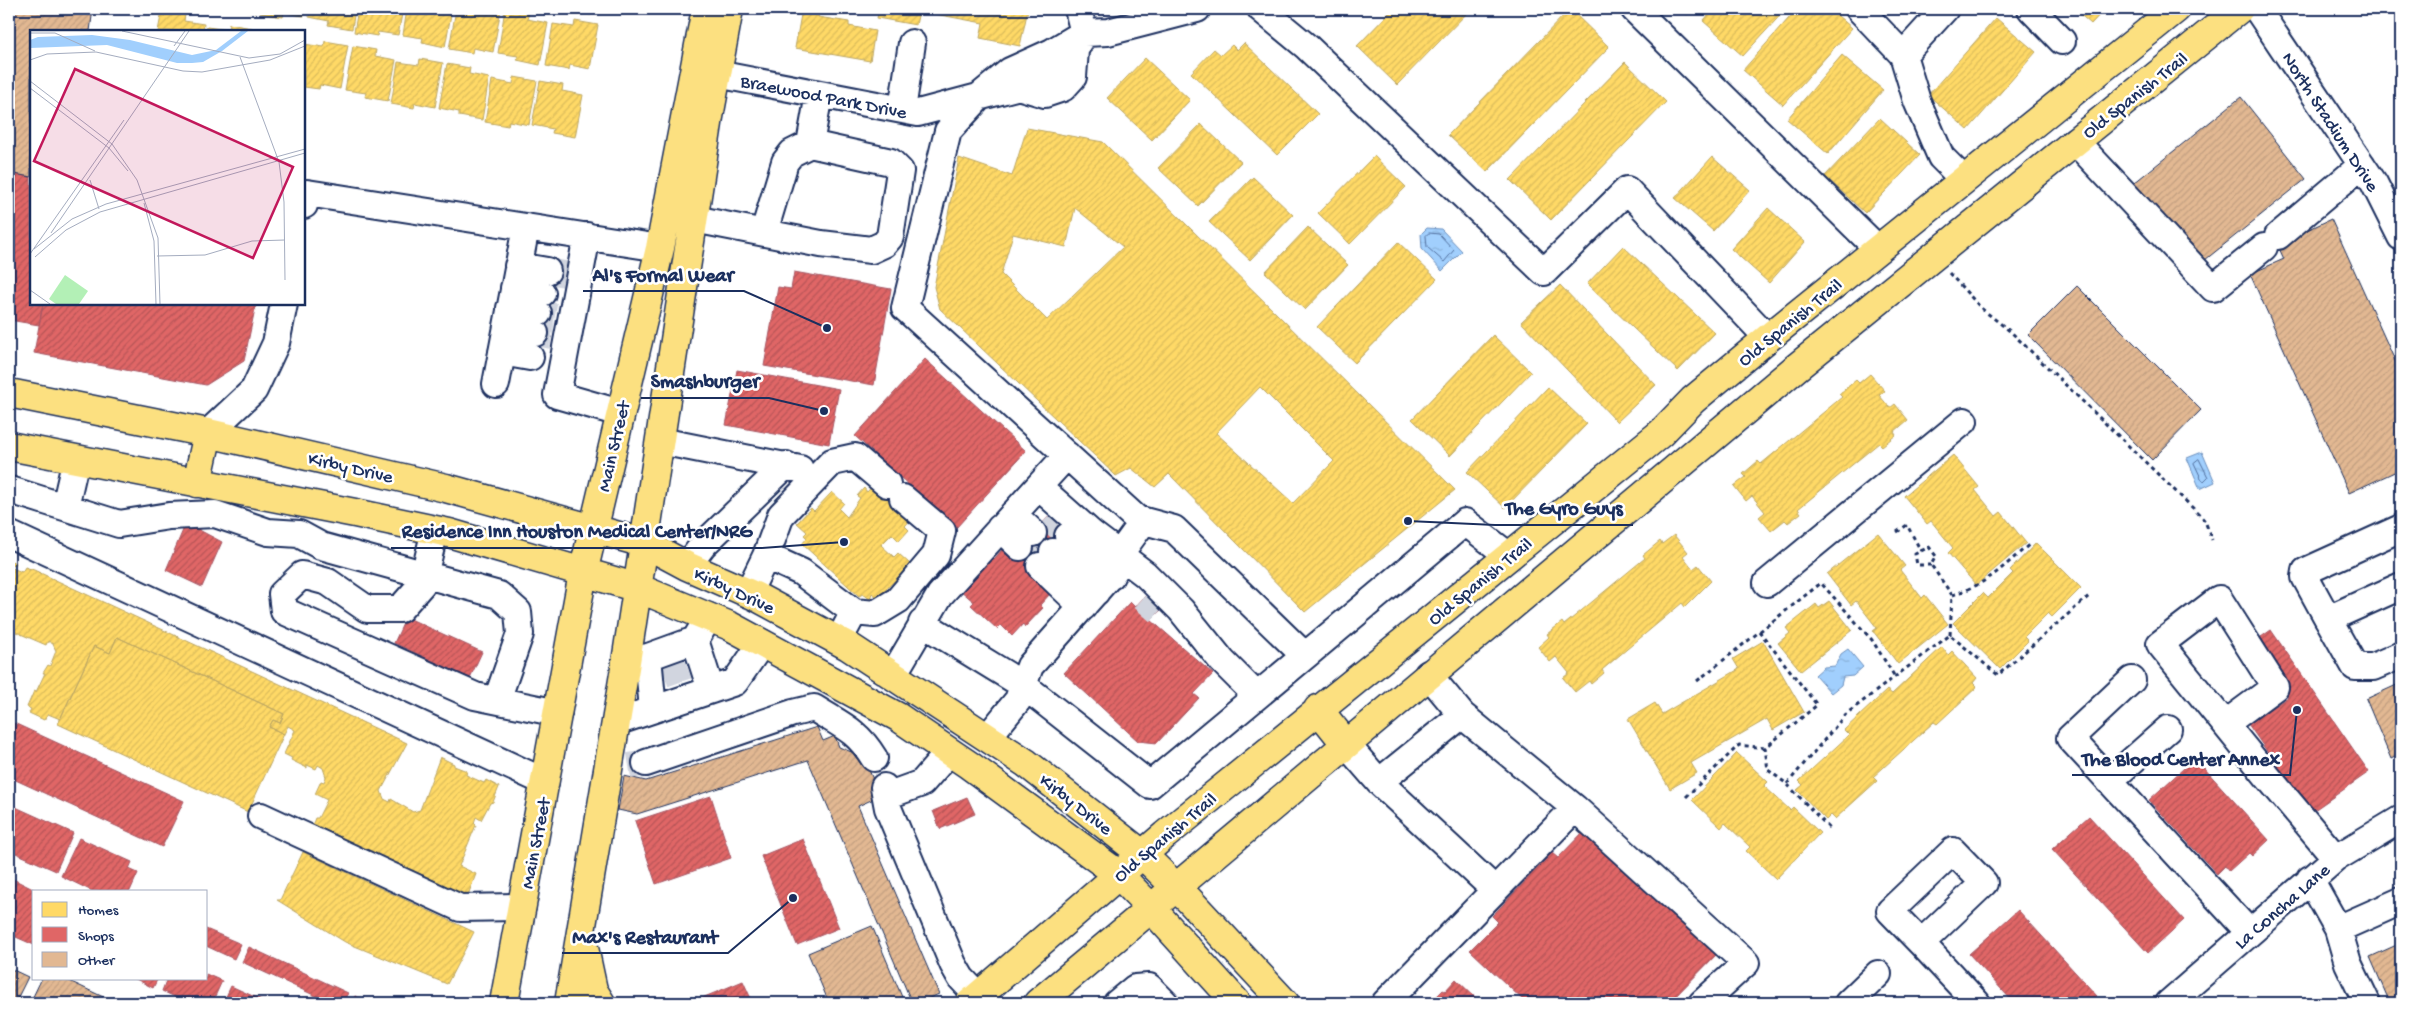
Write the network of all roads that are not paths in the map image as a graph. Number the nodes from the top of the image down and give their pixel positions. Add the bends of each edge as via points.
1 (706, 9) edge
2 (729, 9) edge
3 (1197, 9) edge
4 (1261, 9) edge
5 (1634, 9) edge
6 (1859, 9) edge
7 (1945, 9) edge
8 (2031, 9) edge
9 (2176, 9) edge
10 (2239, 9) edge
11 (2257, 9) edge
12 (1079, 31) edge
13 (2062, 41) dead end
14 (912, 42) dead end
15 (1903, 55) junction
16 (706, 72) junction
17 (819, 94) junction
18 (981, 95) junction
19 (902, 110) junction
20 (2075, 141) junction
21 (810, 144) junction
22 (2002, 148) junction
23 (2362, 165) junction
24 (2030, 176) junction
25 (1963, 180) junction
26 (305, 201) edge
27 (694, 220) junction
28 (526, 227) junction
29 (764, 232) junction
30 (587, 236) junction
31 (2401, 236) edge
32 (660, 248) junction
33 (1878, 249) junction
34 (284, 305) edge
35 (510, 308) junction
36 (555, 316) junction
37 (1768, 338) junction
38 (1797, 367) junction
39 (496, 384) dead end
40 (9, 394) edge
41 (620, 413) junction
42 (1964, 420) dead end
43 (208, 433) junction
44 (1661, 433) junction
45 (660, 442) junction
46 (9, 446) edge
47 (1067, 455) junction
48 (76, 459) junction
49 (1687, 460) junction
50 (198, 483) junction
51 (10, 490) dead end
52 (304, 503) junction
53 (65, 507) junction
54 (1014, 513) junction
55 (193, 515) junction
56 (1143, 522) junction
57 (594, 527) junction
58 (2401, 528) edge
59 (435, 530) junction
60 (9, 534) edge
61 (300, 534) junction
62 (644, 543) junction
63 (766, 556) junction
64 (1509, 556) junction
65 (687, 566) junction
66 (583, 573) junction
67 (425, 574) junction
68 (1767, 583) dead end
69 (1536, 584) junction
70 (2401, 586) edge
71 (1099, 587) junction
72 (638, 588) junction
73 (748, 593) junction
74 (854, 612) junction
75 (708, 617) junction
76 (2328, 619) junction
77 (922, 623) junction
78 (838, 641) junction
79 (762, 643) junction
80 (2401, 655) edge
81 (1305, 656) junction
82 (1222, 661) junction
83 (667, 663) junction
84 (1428, 674) junction
85 (893, 675) junction
86 (2132, 680) dead end
87 (1023, 685) junction
88 (711, 690) junction
89 (850, 690) junction
90 (1256, 695) junction
91 (497, 700) junction
92 (875, 704) junction
93 (654, 709) junction
94 (1318, 709) junction
95 (558, 713) junction
96 (1462, 715) junction
97 (832, 719) junction
98 (616, 722) junction
99 (2225, 724) junction
100 (2168, 729) dead end
101 (988, 737) junction
102 (1346, 744) junction
103 (950, 752) junction
104 (874, 758) dead end
105 (637, 764) junction
106 (2109, 781) junction
107 (545, 782) junction
108 (1379, 782) junction
109 (1575, 808) junction
110 (261, 816) dead end
111 (2401, 819) edge
112 (1142, 854) junction
113 (2336, 858) junction
114 (1118, 874) junction
115 (2310, 879) junction
116 (1175, 887) junction
117 (1495, 890) junction
118 (2401, 901) edge
119 (522, 907) junction
120 (1151, 908) junction
121 (2338, 930) junction
122 (2248, 932) junction
123 (581, 937) junction
124 (1921, 943) dead end
125 (1878, 974) dead end
126 (974, 1000) edge
127 (504, 1003) edge
128 (568, 1003) edge
129 (601, 1003) edge
130 (1038, 1003) edge
131 (1118, 1003) edge
132 (1164, 1003) edge
133 (1236, 1003) edge
134 (1285, 1003) edge
135 (1385, 1003) edge
136 (1702, 1003) edge
137 (1848, 1003) edge
138 (1977, 1003) edge
139 (2170, 1003) edge
140 (2367, 1003) edge

1 - 16 main road, Main Street
2 - 16 main road, Main Street
3 - 12 street via 1108,32
4 - 37 street via 1306,47 1544,272 1627,190
5 - 33 street
6 - 15 street
7 - 15 street
8 - 13 street
9 - 22 main road, Old Spanish Trail
10 - 20 main road, Old Spanish Trail
11 - 23 street, North Stadium Drive
12 - 18 street via 1052,52 1010,71
12 - 18 street, Braewood Park Drive via 1061,63 1027,84
14 - 19 street
15 - 25 street via 1917,101 1941,157
16 - 17 street, Braewood Park Drive
16 - 27 main road, Main Street
16 - 32 main road, Main Street
17 - 19 street, Braewood Park Drive
17 - 21 street
18 - 19 street, Braewood Park Drive via 918,113
18 - 47 street via 948,131 905,308
20 - 23 street via 2213,288
20 - 24 main road, Old Spanish Trail
21 - 29 street via 792,153 785,162
21 - 29 street via 896,165 900,179 890,237 871,250
22 - 24 main road
22 - 25 main road, Old Spanish Trail
23 - 31 street, North Stadium Drive
24 - 38 main road, Old Spanish Trail
25 - 33 main road, Old Spanish Trail
26 - 28 street via 307,193
27 - 29 street
27 - 45 main road, Main Street
28 - 30 street
28 - 35 street
30 - 32 street
30 - 36 street
32 - 41 main road, Main Street
33 - 37 main road, Old Spanish Trail
34 - 43 street via 276,343 254,390
35 - 36 street
35 - 36 street
35 - 36 street
35 - 39 street
36 - 41 street via 557,395
37 - 38 main road
37 - 44 main road, Old Spanish Trail via 1693,400
38 - 49 main road, Old Spanish Trail
40 - 43 main road, Kirby Drive
41 - 57 main road, Main Street
42 - 68 street
43 - 50 main road
43 - 57 main road, Kirby Drive via 446,488
44 - 49 main road
44 - 64 main road, Old Spanish Trail
45 - 62 main road, Main Street
45 - 65 street via 793,467 703,545
46 - 48 main road, Kirby Drive
47 - 54 street
47 - 56 street
48 - 50 main road, Kirby Drive
48 - 53 street
49 - 69 main road, Old Spanish Trail
50 - 52 main road, Kirby Drive
50 - 55 street
51 - 53 street
52 - 59 main road, Kirby Drive
52 - 61 street
53 - 55 street via 119,524
54 - 54 street via 1031,536
54 - 71 street via 1092,534
54 - 77 street via 940,595
55 - 61 street via 215,514 268,532
56 - 71 street
56 - 81 street via 1174,529
57 - 62 main road, Kirby Drive
57 - 66 main road, Main Street
58 - 76 street via 2306,571 2305,577
59 - 66 main road, Kirby Drive
59 - 67 street
60 - 107 street
61 - 67 street via 321,546
62 - 65 main road, Kirby Drive
62 - 72 main road, Main Street
63 - 73 street
63 - 74 street via 801,572
63 - 74 street via 781,515 832,462 858,453 895,491 945,528 936,555 898,600 875,614
64 - 69 main road
64 - 81 street via 1465,522
64 - 94 main road, Old Spanish Trail
65 - 73 main road, Kirby Drive
66 - 72 main road, Kirby Drive
66 - 95 main road, Main Street
67 - 91 street via 499,595 518,612 520,634
67 - 91 street via 422,584 400,609 367,609 328,582 302,575 282,594 284,611 474,696
69 - 84 main road, Old Spanish Trail
70 - 76 street
71 - 71 street via 1051,555
71 - 82 street via 1151,605
71 - 82 street via 1145,574 1181,610
71 - 87 street via 1030,666
72 - 75 main road, Kirby Drive
72 - 83 main road, Main Street
73 - 78 main road, Kirby Drive
74 - 78 street
75 - 79 main road, Kirby Drive
75 - 83 street
76 - 80 street via 2355,667 2373,667
77 - 85 street
77 - 87 street
78 - 85 main road, Kirby Drive
79 - 88 street via 735,682
79 - 89 main road, Kirby Drive
81 - 90 street
82 - 90 street
83 - 88 street
83 - 93 street
83 - 98 main road, Main Street
84 - 96 street
84 - 102 main road, Old Spanish Trail
85 - 92 main road
85 - 101 main road, Kirby Drive
86 - 106 street via 2070,738
87 - 90 street via 1150,785
87 - 101 street via 1018,700
88 - 93 street
89 - 92 main road, Kirby Drive
89 - 97 street
91 - 95 street
92 - 103 main road, Kirby Drive
93 - 98 street
94 - 102 main road
94 - 112 main road, Old Spanish Trail
95 - 107 main road, Main Street
96 - 108 street
96 - 109 street
97 - 104 street via 864,741
97 - 105 street via 814,708
98 - 105 main road, Main Street
99 - 99 street via 2160,644 2219,599 2275,687
99 - 113 street
100 - 106 street
101 - 112 main road, Kirby Drive
102 - 108 street
102 - 116 main road, Old Spanish Trail
103 - 114 main road, Kirby Drive
103 - 126 street via 922,784 885,792 888,808 953,964
105 - 123 main road, Main Street
106 - 122 street
107 - 119 main road, Main Street
108 - 117 street
109 - 117 street
109 - 136 street via 1746,963
110 - 119 street via 460,908
111 - 113 street, La Concha Lane
112 - 114 main road, Old Spanish Trail
112 - 116 main road, Kirby Drive
113 - 115 street, La Concha Lane
114 - 120 main road, Kirby Drive
114 - 126 main road, Old Spanish Trail
115 - 121 street
115 - 122 street, La Concha Lane
116 - 120 main road, Old Spanish Trail
116 - 134 main road, Kirby Drive
117 - 135 street
118 - 121 street
119 - 127 main road, Main Street
120 - 130 main road, Old Spanish Trail
120 - 133 main road, Kirby Drive
121 - 140 street via 2348,963
122 - 139 street, La Concha Lane
123 - 128 main road, Main Street
123 - 129 main road via 594,990
124 - 138 street
125 - 137 street
131 - 132 street via 1135,988 1149,987

